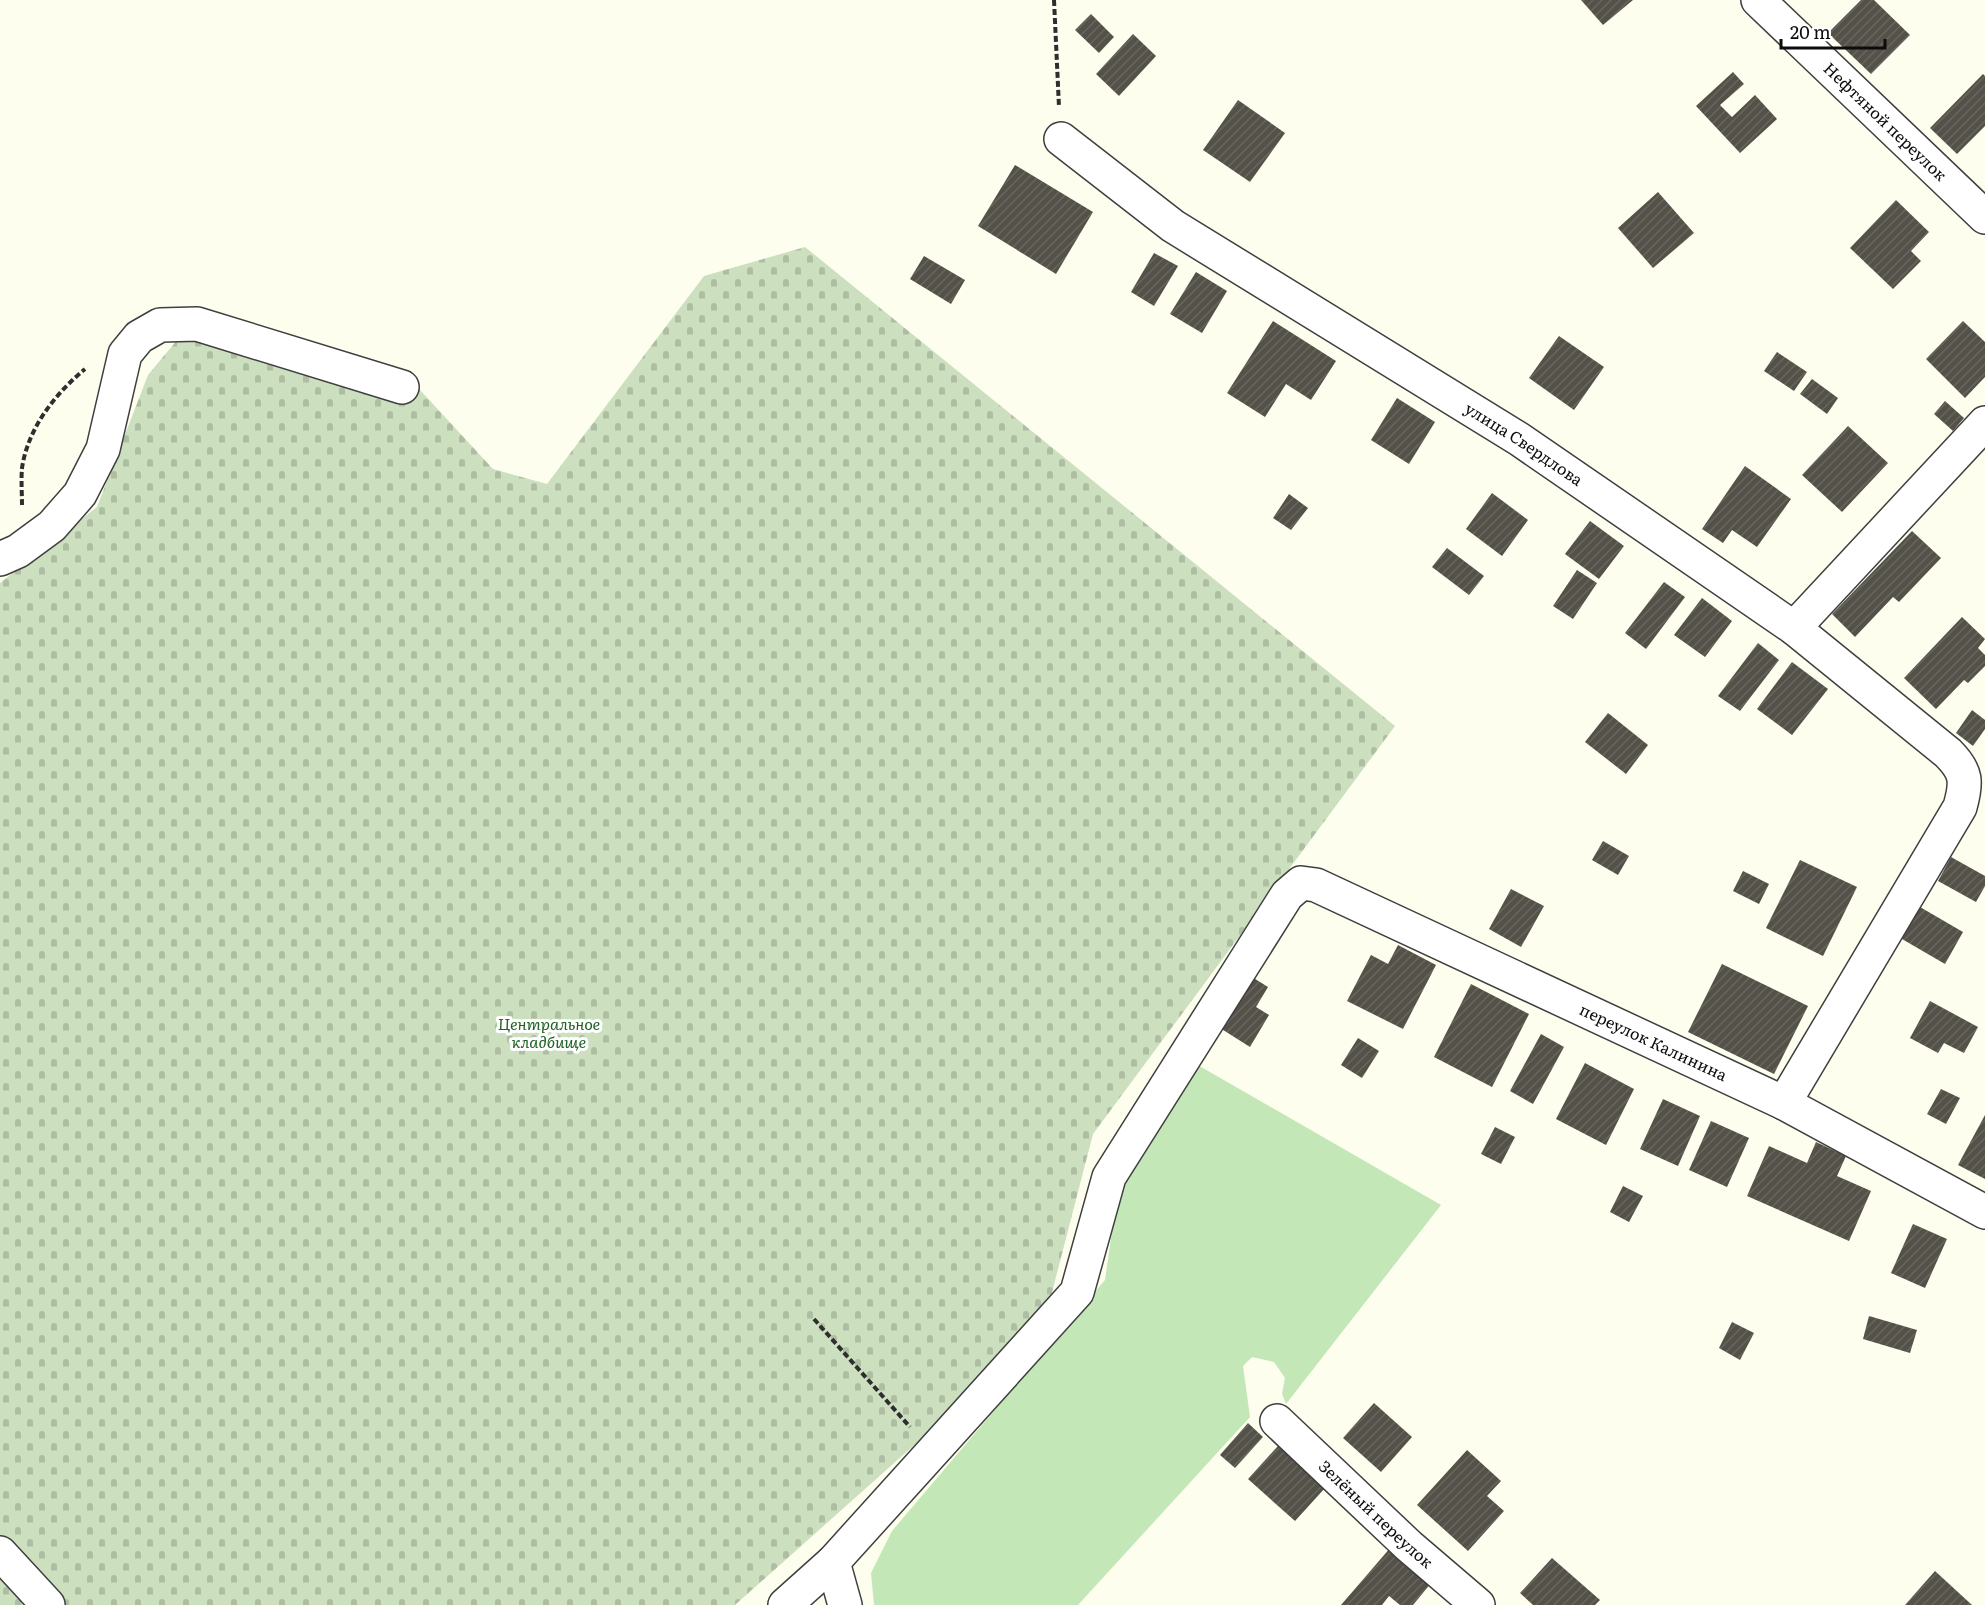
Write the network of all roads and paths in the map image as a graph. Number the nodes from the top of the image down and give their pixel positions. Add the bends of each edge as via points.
1 (1054, 0) edge
2 (1758, 0) edge
3 (1061, 139) joint
4 (1985, 217) edge
5 (93, 364) dead end
6 (402, 387) dead end
7 (1985, 423) edge
8 (9, 555) edge
9 (1794, 628) junction
10 (1784, 1103) junction
11 (1985, 1212) edge
12 (814, 1319) dead end
13 (1277, 1421) dead end
14 (933, 1452) junction
15 (0, 1553) edge
16 (833, 1562) junction
17 (48, 1605) edge
18 (785, 1605) edge
19 (845, 1605) edge
20 (1478, 1605) edge

1 - 3 path
2 - 4 street, Нефтяной переулок
3 - 9 street, улица Свердлова via 1173,226 1519,439
5 - 8 path via 57,396 33,431 22,468 22,514
6 - 8 street via 197,324 160,325 139,338 124,354 104,449 80,494 52,526
7 - 9 street
9 - 10 street, улица Свердлова via 1948,753 1964,777 1964,792 1960,807
10 - 11 street, переулок Калинина
10 - 14 street, переулок Калинина via 1316,885 1300,883 1287,895 1109,1177 1077,1292
12 - 14 path
13 - 20 street, Зелёный переулок via 1409,1546
14 - 16 street
15 - 17 street
16 - 18 street
16 - 19 street

